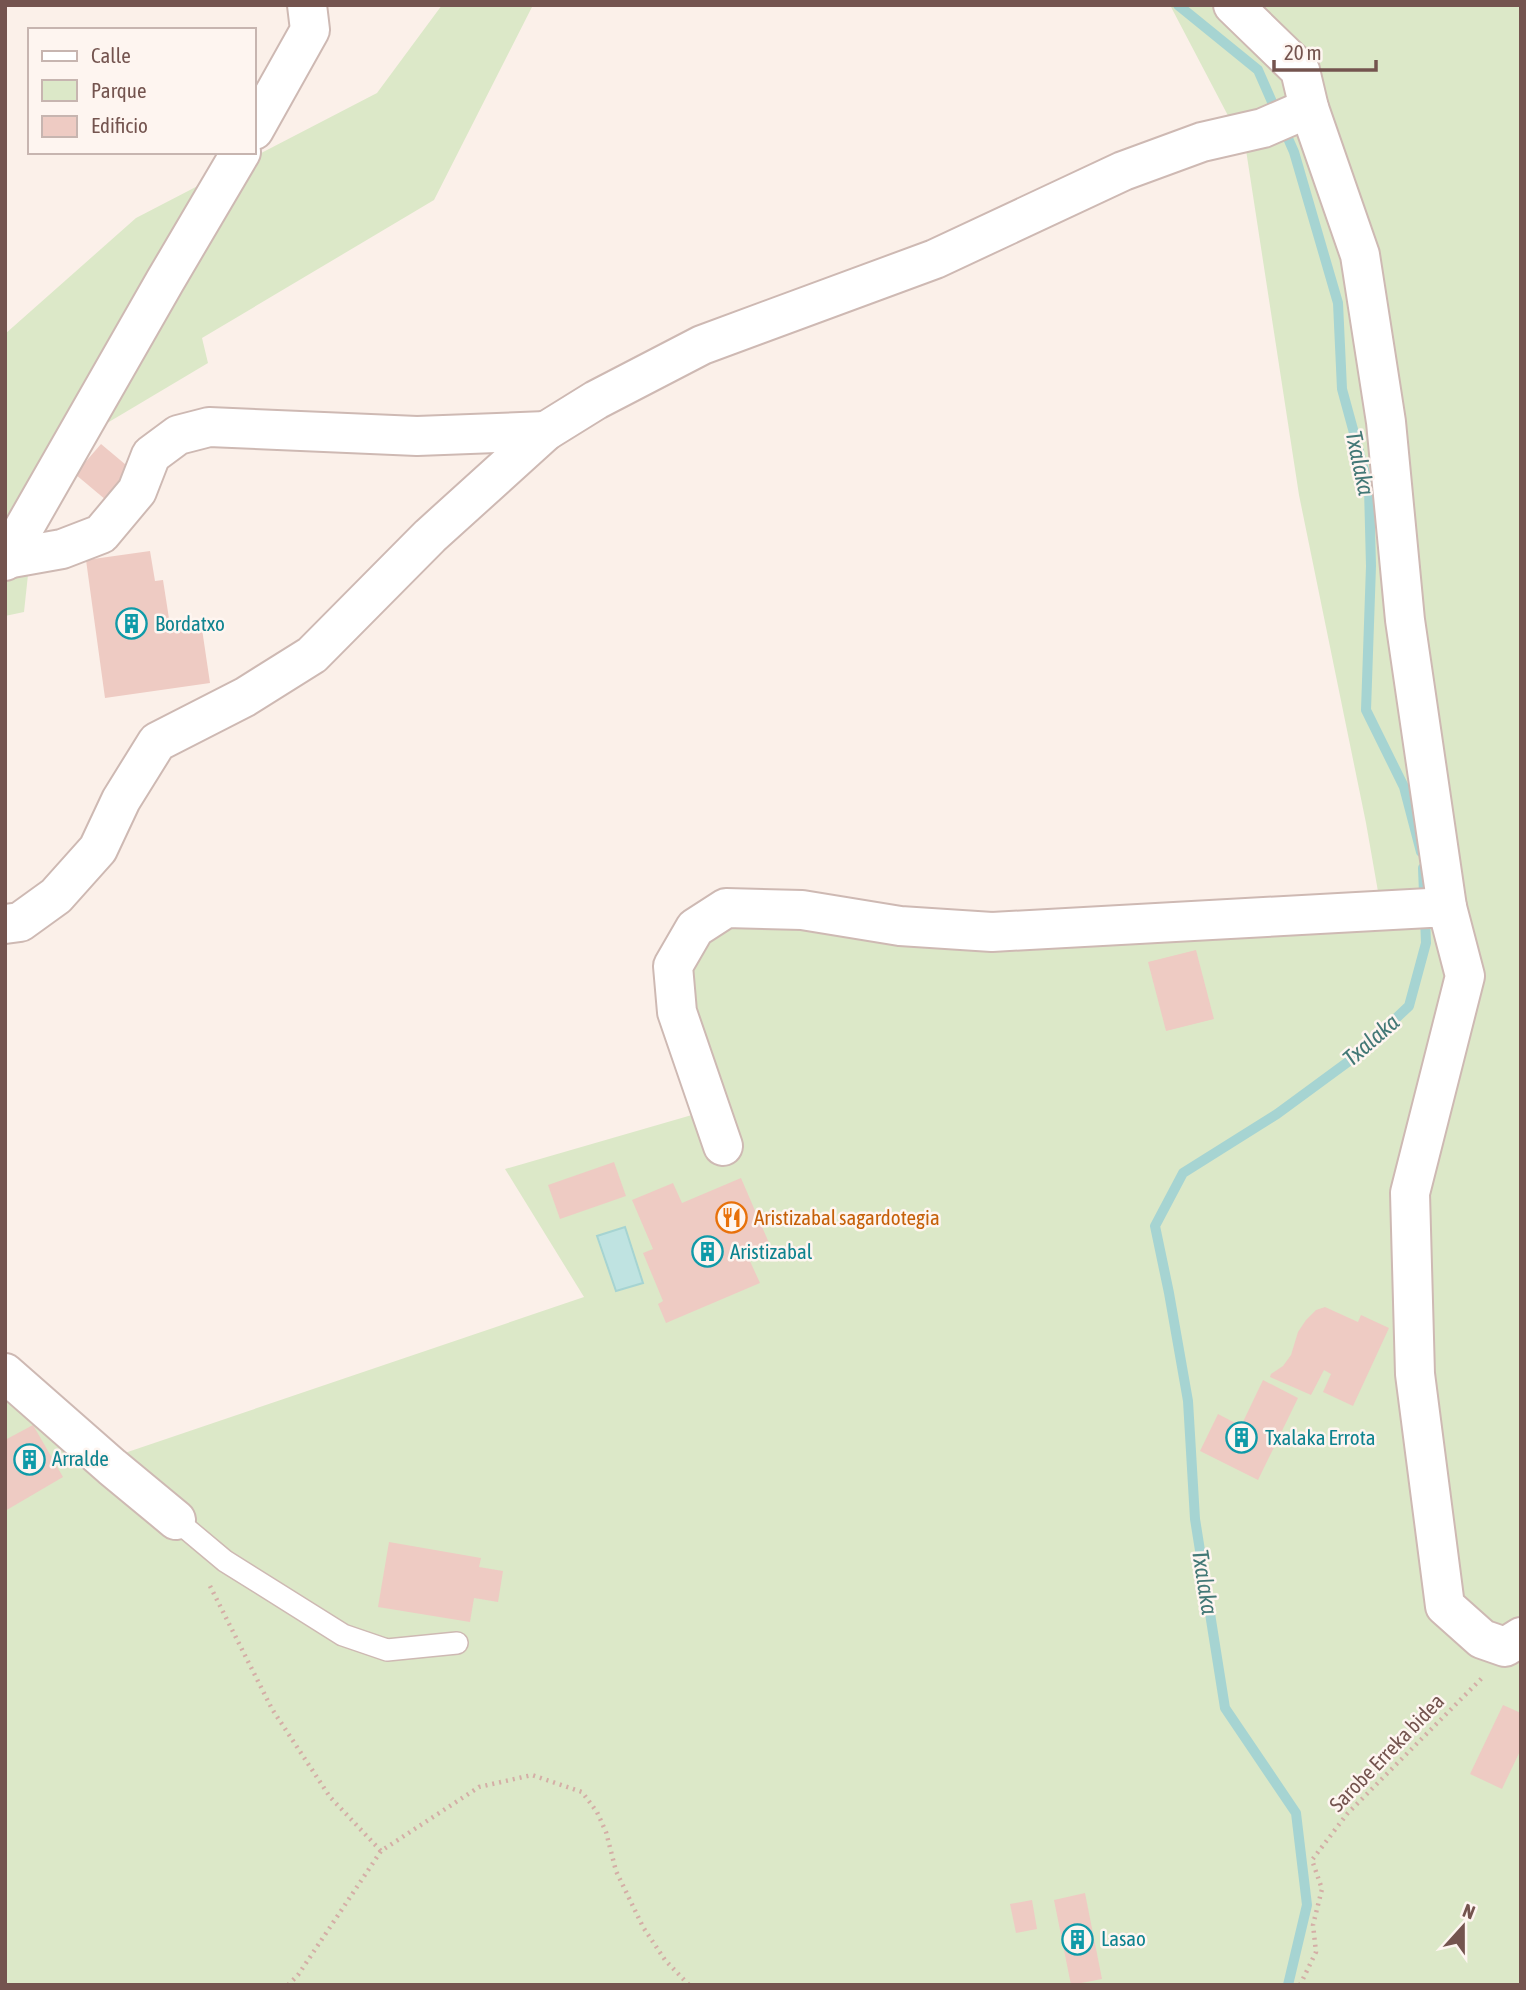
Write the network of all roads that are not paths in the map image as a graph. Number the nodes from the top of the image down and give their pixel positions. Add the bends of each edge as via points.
1 (307, 5) edge
2 (1233, 5) edge
3 (1287, 117) junction
4 (256, 126) edge
5 (240, 154) edge
6 (546, 431) junction
7 (6, 560) edge
8 (1428, 908) junction
9 (5, 924) edge
10 (723, 1146) dead end
11 (5, 1373) edge
12 (176, 1520) joint
13 (1521, 1637) edge
14 (457, 1643) dead end

1 - 4 street via 310,30
2 - 3 street via 1300,70
3 - 6 street via 1123,171 935,260 702,345
3 - 8 street via 1360,255 1386,422
5 - 7 street
6 - 7 street via 417,436 209,426 178,435 151,455 137,491 101,534 62,549
6 - 9 street via 430,536 312,655 245,697 158,742 121,800 98,849 56,897 20,922
8 - 10 street via 992,932 900,926 802,910 726,908 695,929 673,966 677,1012
8 - 13 street via 1465,976 1410,1193 1415,1374 1445,1606 1482,1639 1505,1647
11 - 12 street
12 - 14 lane via 225,1561 343,1635 387,1650

